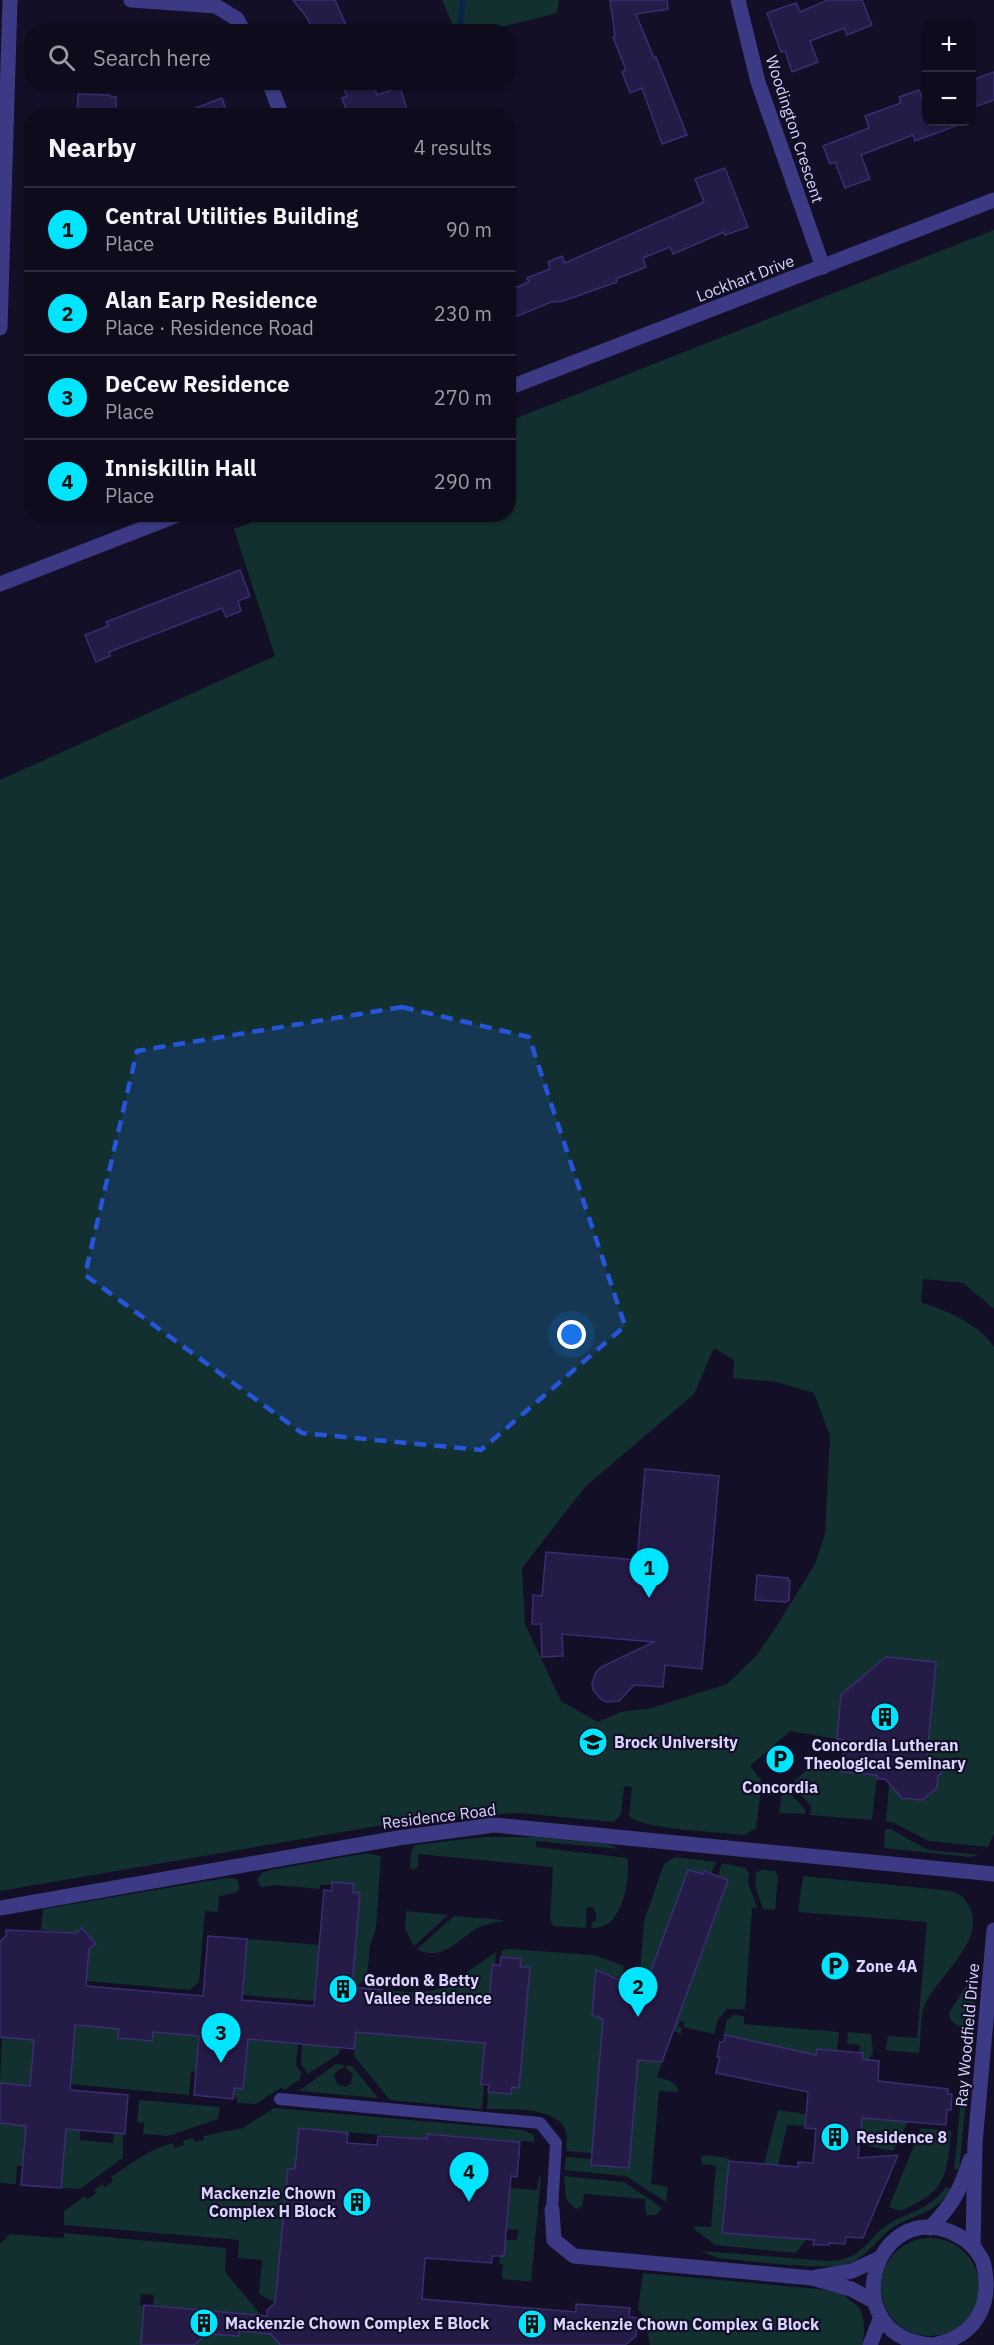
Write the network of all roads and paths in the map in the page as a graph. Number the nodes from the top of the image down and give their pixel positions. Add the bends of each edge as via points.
1 (10, 0) edge
2 (131, 0) edge
3 (738, 0) edge
4 (240, 24) edge
5 (272, 90) edge
6 (279, 108) edge
7 (994, 200) edge
8 (1, 262) edge
9 (823, 267) junction
10 (0, 328) edge
11 (516, 385) edge
12 (159, 522) edge
13 (0, 584) edge
14 (994, 1874) edge
15 (0, 1908) edge
16 (994, 1930) edge
17 (280, 2099) dead end
18 (975, 2143) junction
19 (552, 2210) joint
20 (930, 2228) junction
21 (983, 2256) edge
22 (880, 2258) junction
23 (812, 2278) junction
24 (874, 2301) junction
25 (990, 2304) edge
26 (881, 2317) junction
27 (870, 2345) edge
28 (933, 2345) edge

1 - 8 street
2 - 4 street via 216,6
3 - 9 street, Woodington Crescent via 758,82
5 - 6 street
7 - 9 street, Lockhart Drive
8 - 10 street
9 - 11 street, Lockhart Drive
12 - 13 street
14 - 15 street, Residence Road via 494,1825 398,1838
16 - 18 street, Ray Woodfield Drive
17 - 19 street via 540,2123 556,2143
18 - 20 street, Ray Woodfield Drive via 959,2193
18 - 21 street, Ray Woodfield Drive
19 - 23 street via 554,2240 574,2256
20 - 21 street via 961,2236
20 - 22 street via 901,2236
21 - 25 street
22 - 23 street via 852,2271
22 - 24 street via 872,2286
23 - 24 street via 851,2289
24 - 26 street
25 - 28 street via 966,2333
26 - 27 street
26 - 28 street via 903,2338

